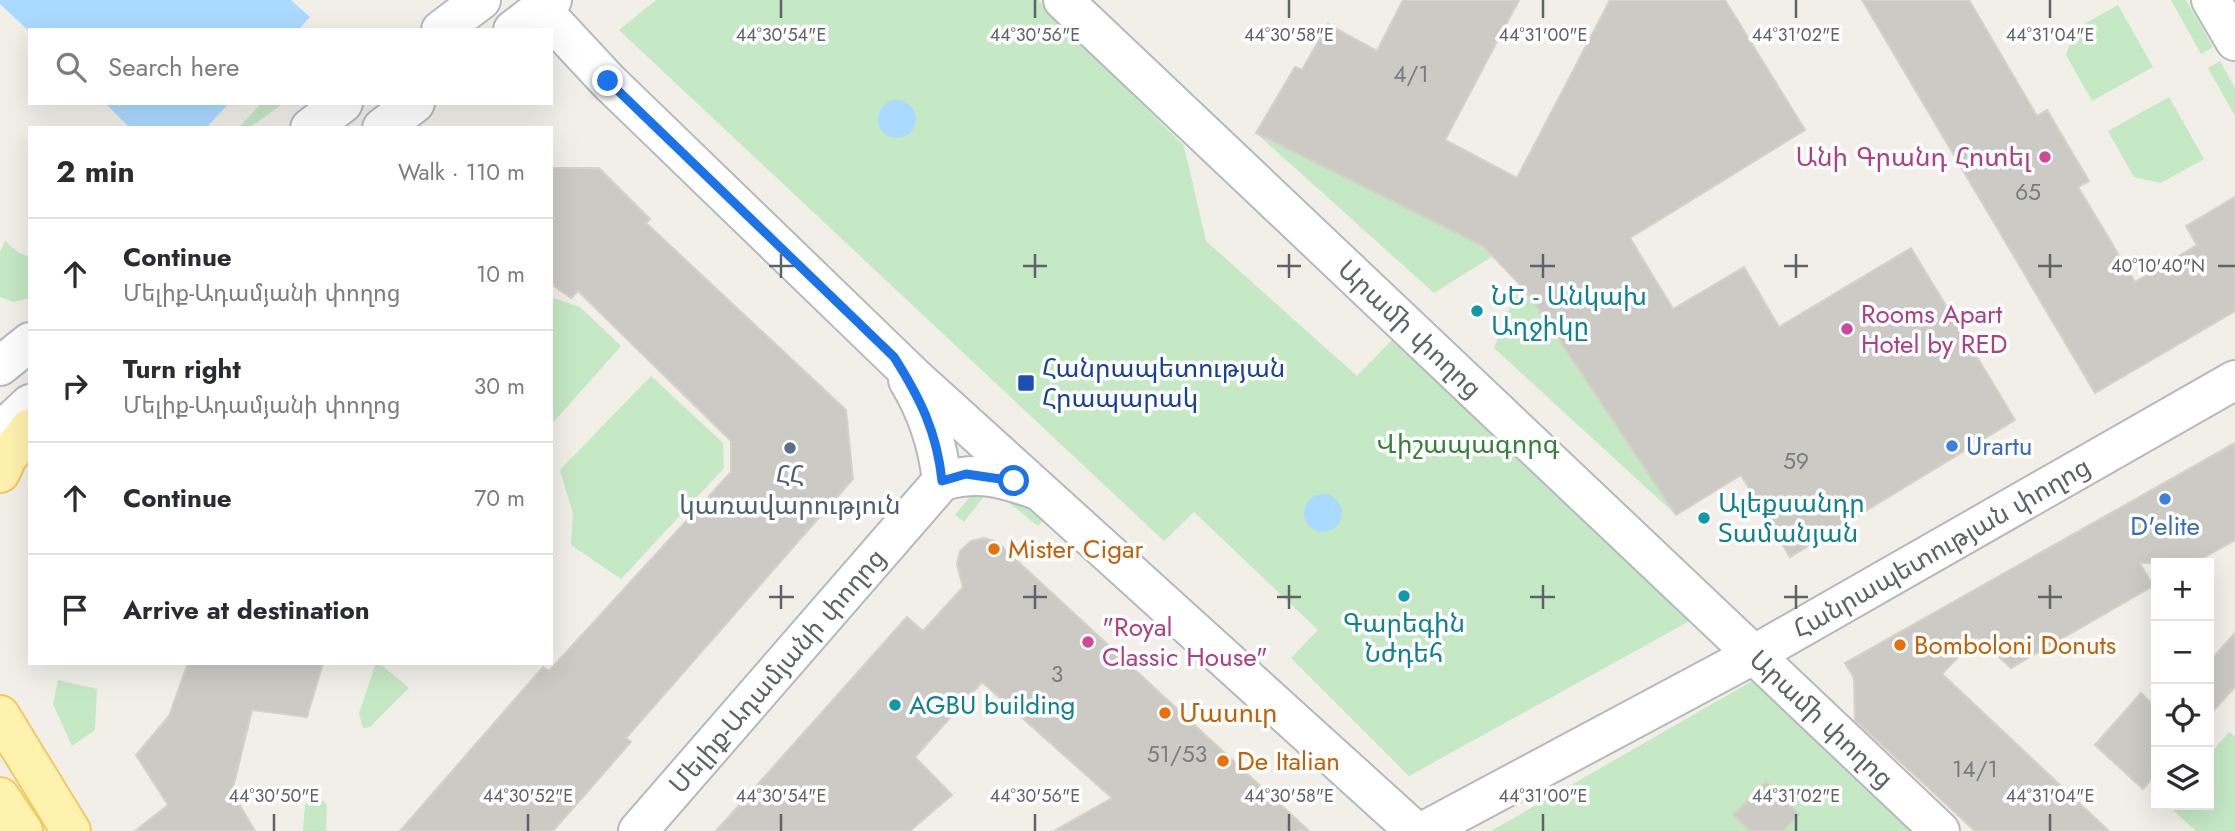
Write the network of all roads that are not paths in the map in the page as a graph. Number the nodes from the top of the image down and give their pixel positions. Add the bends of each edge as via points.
1 (481, 0) edge
2 (1063, 0) edge
3 (2211, 0) edge
4 (535, 13) edge
5 (444, 28) edge
6 (551, 28) edge
7 (553, 30) edge
8 (2235, 41) edge
9 (340, 105) edge
10 (412, 105) edge
11 (313, 126) edge
12 (385, 126) edge
13 (28, 344) edge
14 (894, 357) junction
15 (0, 366) edge
16 (2235, 380) edge
17 (28, 406) edge
18 (28, 431) edge
19 (0, 432) edge
20 (0, 473) edge
21 (942, 481) junction
22 (1044, 492) junction
23 (1755, 654) junction
24 (0, 715) edge
25 (0, 797) edge
26 (23, 831) edge
27 (71, 831) edge
28 (638, 831) edge
29 (1415, 831) edge
30 (1424, 831) edge
31 (1940, 831) edge

1 - 5 street
2 - 23 street, Արամի փողոց
3 - 8 street
4 - 6 street
7 - 14 street
9 - 11 street
10 - 12 street
13 - 15 street
14 - 21 street via 926,416 939,450
14 - 22 street
16 - 23 street, Հանրապետության փողոց
17 - 19 street
18 - 20 main road
21 - 22 street via 966,474
21 - 28 street, Մելիք-Ադամյանի փողոց
22 - 29 street
23 - 30 street, Հանրապետության փողոց
23 - 31 street, Արամի փողոց
24 - 27 main road
25 - 26 main road

